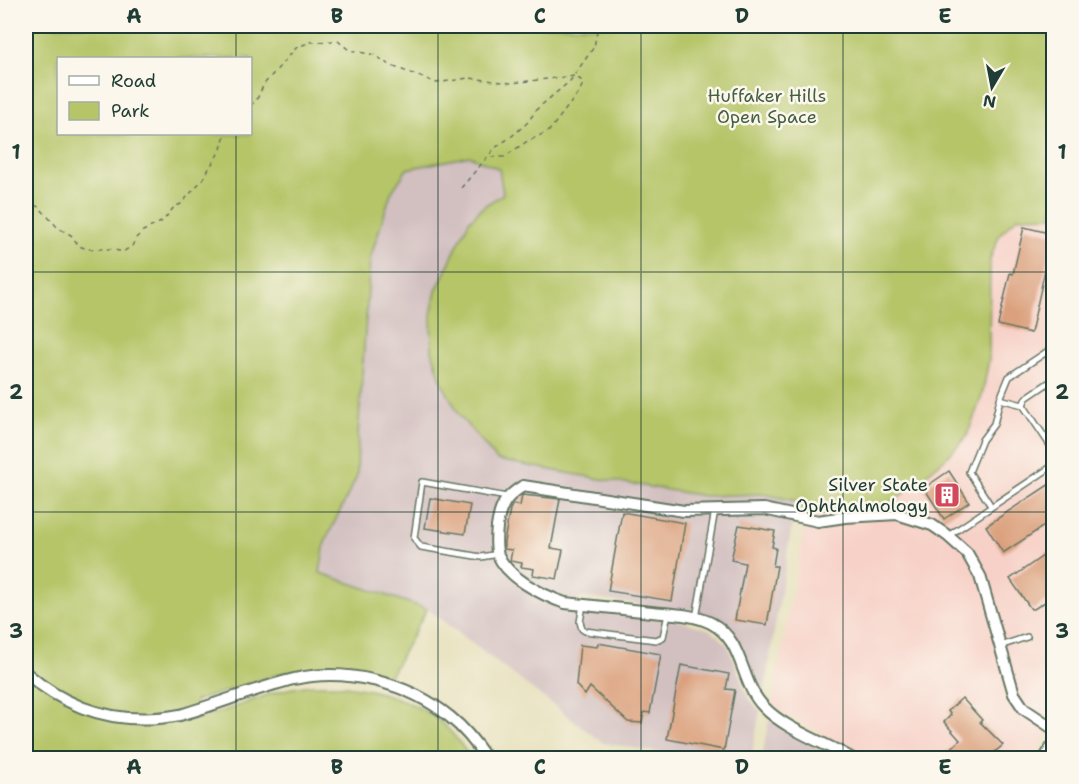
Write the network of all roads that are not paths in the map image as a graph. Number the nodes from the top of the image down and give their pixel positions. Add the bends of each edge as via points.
1 (1053, 340) edge
2 (1053, 347) edge
3 (1052, 382) edge
4 (1000, 399) junction
5 (1023, 405) junction
6 (1053, 451) edge
7 (1053, 465) edge
8 (507, 497) junction
9 (991, 506) junction
10 (715, 510) junction
11 (948, 536) junction
12 (498, 554) junction
13 (583, 605) junction
14 (668, 614) junction
15 (696, 618) junction
16 (1027, 637) dead end
17 (1000, 646) junction
18 (26, 673) edge
19 (1053, 729) edge
20 (1053, 743) edge
21 (486, 759) edge
22 (851, 759) edge
23 (1045, 759) edge

1 - 2 lane
2 - 4 lane via 1009,376
3 - 5 lane via 1026,398
4 - 5 lane
4 - 9 lane via 994,424 982,440 969,472
5 - 6 lane
7 - 9 lane
8 - 10 street via 523,486 684,511
8 - 12 street via 495,540
8 - 12 lane via 422,482 414,538 421,547 481,557
9 - 11 lane
10 - 11 street via 764,509 818,521 897,514 932,525
10 - 15 lane
11 - 17 street via 967,553 980,576
12 - 13 street via 524,583 548,597
13 - 14 street
13 - 14 lane via 580,622 585,632 656,640 667,630
14 - 15 street
15 - 22 street via 710,623 736,647 762,706 783,722
16 - 17 lane
17 - 19 street via 1014,694 1024,709
18 - 21 street via 42,687 80,708 143,718 180,715 305,677 331,675 369,680 432,704 464,729
20 - 23 street

